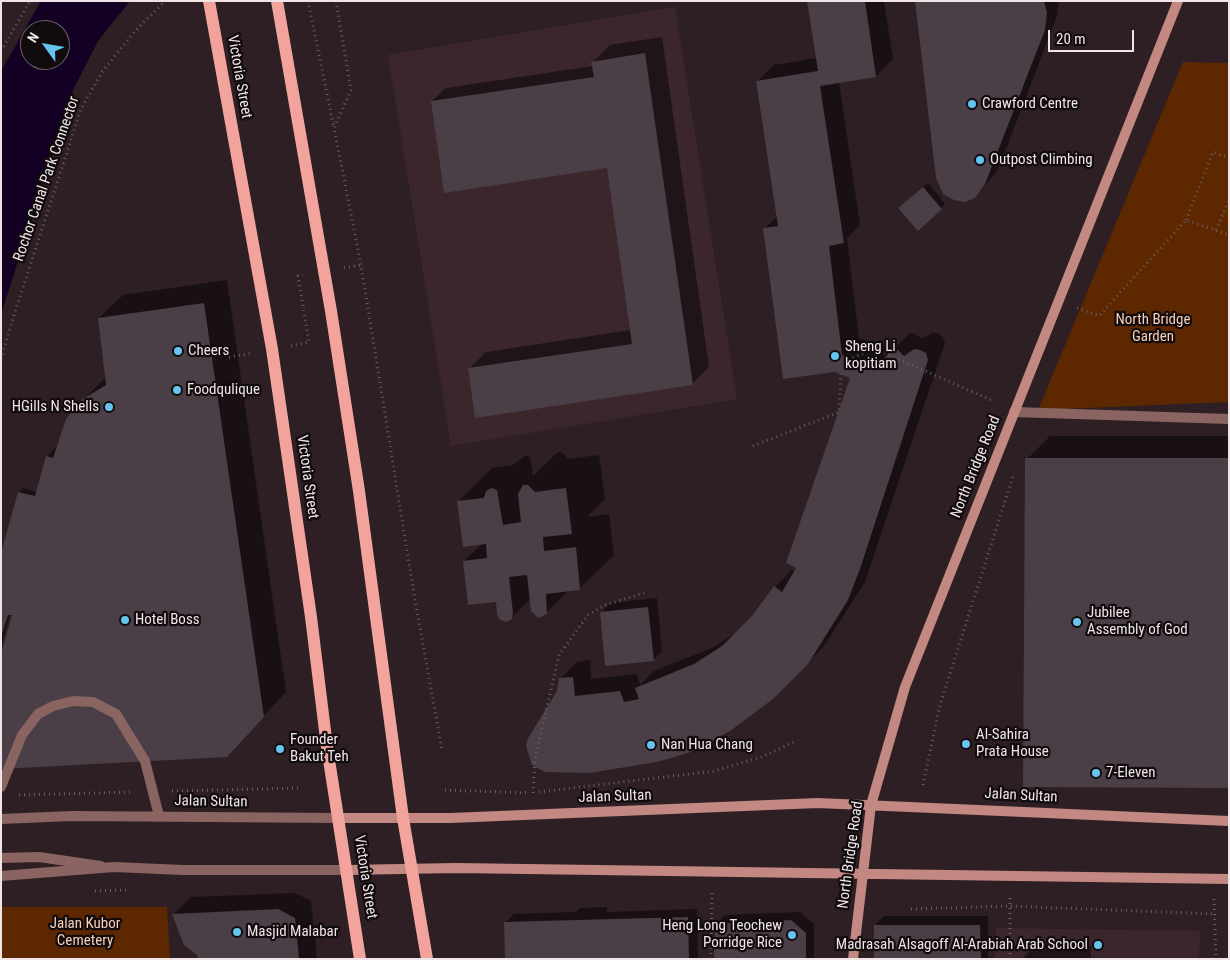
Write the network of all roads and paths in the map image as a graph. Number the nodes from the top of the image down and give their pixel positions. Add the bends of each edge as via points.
1 (30, 1) edge
2 (166, 1) edge
3 (209, 1) edge
4 (277, 1) edge
5 (308, 1) edge
6 (336, 1) edge
7 (1178, 1) edge
8 (1, 52) edge
9 (334, 128) junction
10 (1229, 158) edge
11 (1229, 200) edge
12 (1186, 220) junction
13 (1216, 230) junction
14 (1229, 235) edge
15 (362, 265) junction
16 (325, 271) junction
17 (1072, 316) dead end
18 (272, 349) junction
19 (229, 357) dead end
20 (853, 358) dead end
21 (1, 359) edge
22 (841, 374) dead end
23 (991, 400) dead end
24 (1014, 412) junction
25 (1229, 419) edge
26 (753, 446) dead end
27 (1014, 470) dead end
28 (644, 593) dead end
29 (796, 741) dead end
30 (442, 750) dead end
31 (923, 784) dead end
32 (1, 787) edge
33 (445, 790) dead end
34 (533, 793) junction
35 (871, 805) junction
36 (159, 816) junction
37 (339, 818) junction
38 (403, 818) junction
39 (1, 819) edge
40 (1229, 822) edge
41 (1, 858) edge
42 (114, 867) junction
43 (411, 868) junction
44 (347, 870) junction
45 (712, 872) junction
46 (862, 873) junction
47 (1010, 875) junction
48 (1, 876) edge
49 (1214, 878) junction
50 (1229, 879) edge
51 (1010, 906) junction
52 (912, 910) dead end
53 (1215, 914) junction
54 (360, 959) edge
55 (427, 959) edge
56 (711, 959) edge
57 (853, 959) edge
58 (1010, 959) edge
59 (1216, 959) edge

1 - 8 path
2 - 21 path, Rochor Canal Park Connector via 135,31 102,72 81,109
3 - 18 main road, Victoria Street
4 - 16 main road
5 - 9 path
6 - 9 path via 351,90
7 - 24 main road, North Bridge Road
9 - 15 path
10 - 12 path via 1213,152
11 - 13 path
12 - 13 path
12 - 17 path via 1099,316 1076,308
13 - 14 path
15 - 16 path
15 - 30 path via 414,600
16 - 18 path via 298,276 309,342
16 - 38 main road
18 - 19 path
18 - 37 main road, Victoria Street
20 - 23 path via 873,348
22 - 26 path via 839,412
24 - 25 street
24 - 35 main road, North Bridge Road via 905,687
27 - 31 path via 940,705
28 - 34 path via 605,604 588,615 559,655 535,759
29 - 34 path via 762,757 714,771
32 - 36 street via 22,735 38,714 73,701 93,702 116,714 141,754
33 - 34 path
35 - 38 main road, Jalan Sultan via 818,803 586,814
35 - 40 main road, Jalan Sultan
35 - 46 main road, North Bridge Road
36 - 37 street, Jalan Sultan
36 - 39 street, Jalan Sultan
37 - 38 main road, Jalan Sultan
37 - 44 main road, Victoria Street
38 - 43 main road
41 - 42 street via 39,857
42 - 44 street
42 - 48 street
43 - 44 main road
43 - 45 main road
43 - 55 main road
44 - 54 main road, Victoria Street
45 - 46 main road
45 - 56 path
46 - 47 main road
46 - 57 main road, North Bridge Road
47 - 49 main road
47 - 51 path
49 - 50 main road
49 - 53 path
51 - 52 path
51 - 53 path
51 - 58 path
53 - 59 path

